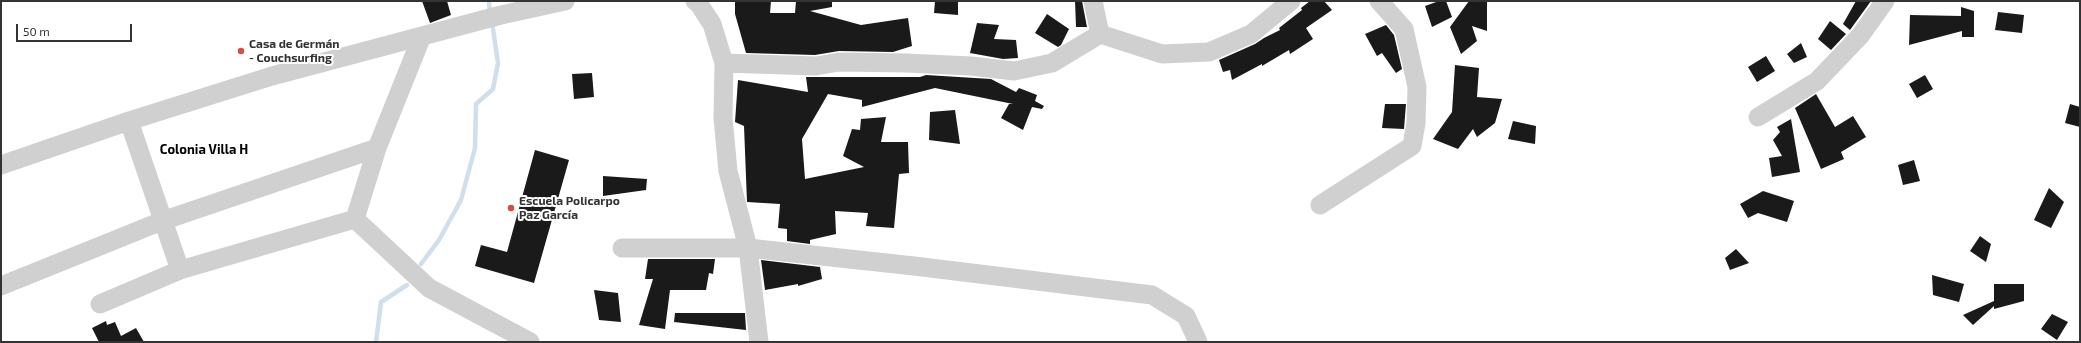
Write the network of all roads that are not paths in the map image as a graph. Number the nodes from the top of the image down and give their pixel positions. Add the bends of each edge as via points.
1 (565, 1) edge
2 (695, 1) edge
3 (1093, 1) edge
4 (1291, 1) edge
5 (1379, 1) edge
6 (1885, 1) edge
7 (501, 10) edge
8 (1100, 34) junction
9 (422, 36) junction
10 (724, 63) junction
11 (1758, 117) dead end
12 (129, 121) junction
13 (377, 148) junction
14 (1, 165) edge
15 (1320, 205) dead end
16 (355, 220) junction
17 (162, 221) junction
18 (622, 248) dead end
19 (748, 248) junction
20 (180, 270) junction
21 (1, 286) edge
22 (100, 304) dead end
23 (530, 342) edge
24 (759, 342) edge
25 (1198, 342) edge

1 - 7 street
2 - 10 street via 712,24
3 - 8 street
4 - 8 street via 1251,34 1209,52 1162,54
5 - 15 street via 1404,29 1417,87 1416,123 1412,146
6 - 11 street via 1860,36 1817,81
7 - 9 street via 481,21
8 - 10 street via 1052,63 1014,71 906,63 839,62 816,66
9 - 12 street via 272,76
9 - 13 street
10 - 19 street via 723,118 728,171
12 - 14 street
12 - 17 street
13 - 16 street
13 - 17 street
16 - 20 street
16 - 23 street via 429,288
17 - 20 street
17 - 21 street
18 - 19 street
19 - 24 street
19 - 25 street via 1152,295 1186,316
20 - 22 street

